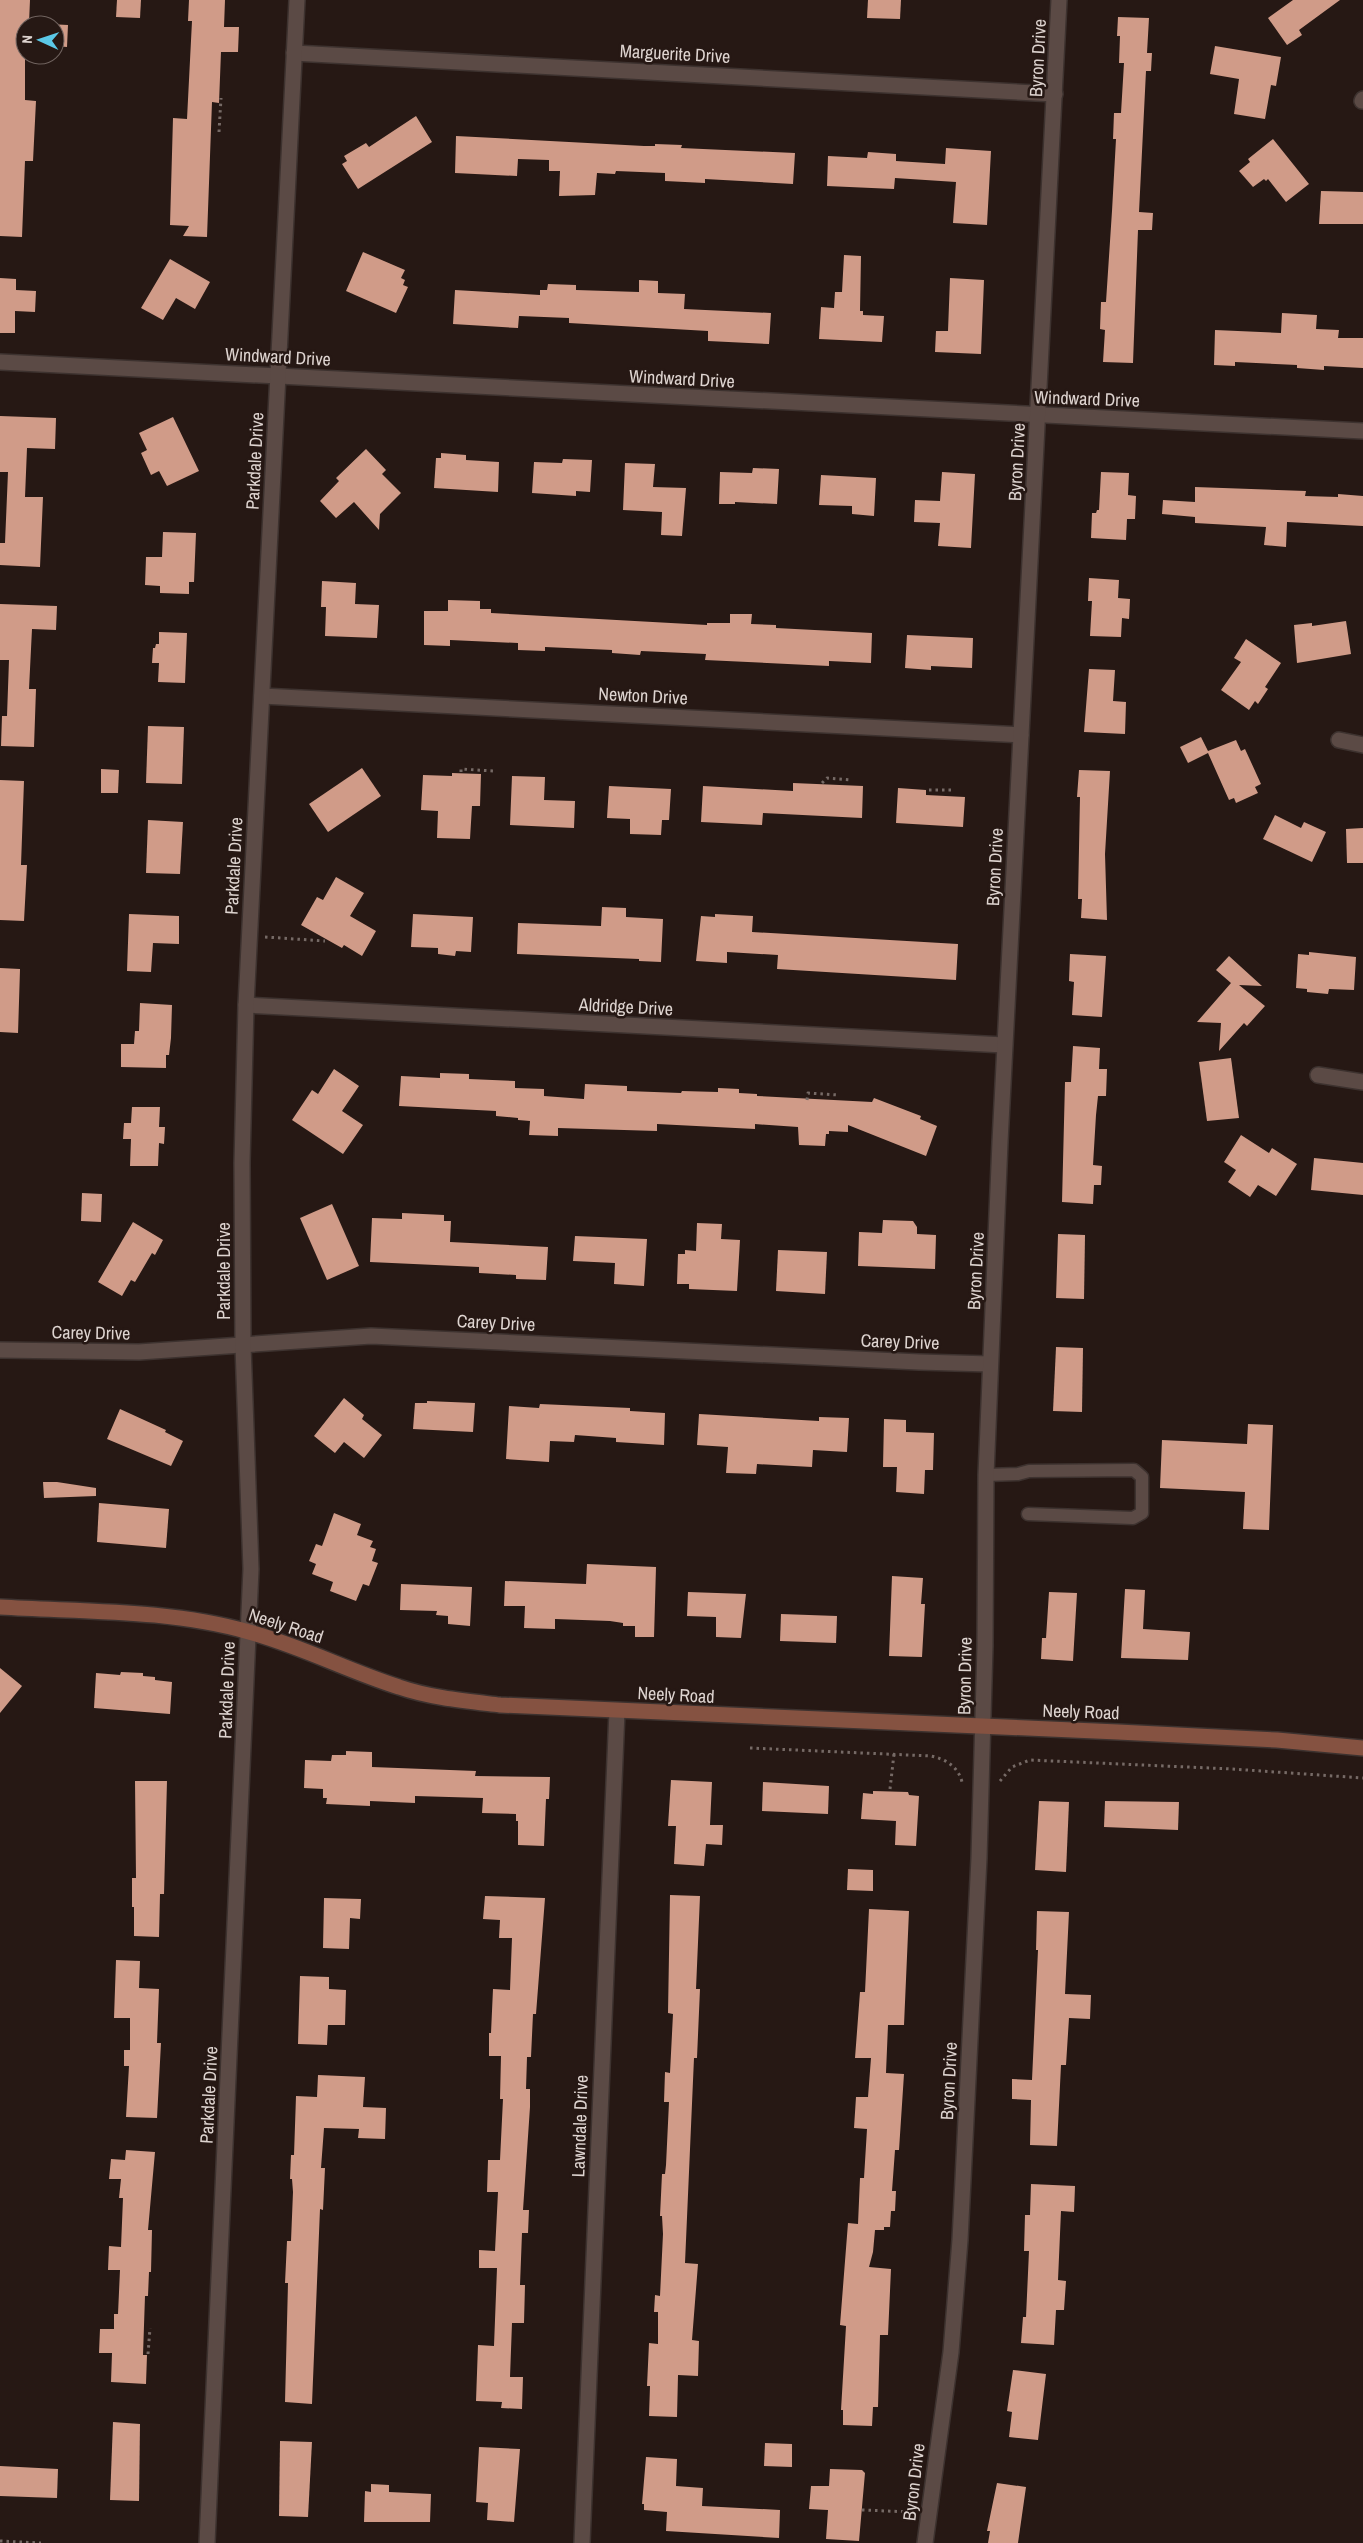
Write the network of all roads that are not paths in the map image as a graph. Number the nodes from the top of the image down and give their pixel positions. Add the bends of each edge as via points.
1 (297, 0) edge
2 (1059, 0) edge
3 (294, 53) junction
4 (1054, 94) junction
5 (0, 362) edge
6 (279, 376) junction
7 (1038, 416) junction
8 (1363, 431) edge
9 (262, 696) junction
10 (1021, 735) junction
11 (1339, 740) dead end
12 (1363, 745) edge
13 (246, 1005) junction
14 (1004, 1045) junction
15 (1318, 1075) dead end
16 (1363, 1082) edge
17 (243, 1346) junction
18 (0, 1350) edge
19 (990, 1364) junction
20 (986, 1475) junction
21 (1028, 1514) dead end
22 (0, 1606) edge
23 (248, 1631) junction
24 (617, 1710) junction
25 (983, 1727) junction
26 (1363, 1748) edge
27 (207, 2543) edge
28 (582, 2543) edge
29 (925, 2543) edge

1 - 3 street, Parkdale Drive
2 - 4 street, Byron Drive
3 - 4 street, Marguerite Drive
3 - 6 street, Parkdale Drive
4 - 7 street, Byron Drive
5 - 6 street, Windward Drive
6 - 7 street, Windward Drive
6 - 9 street, Parkdale Drive
7 - 8 street, Windward Drive
7 - 10 street, Byron Drive
9 - 10 street, Newton Drive
9 - 13 street, Parkdale Drive
10 - 14 street, Byron Drive
11 - 12 street
13 - 14 street, Aldridge Drive
13 - 17 street, Parkdale Drive via 242,1163
14 - 19 street, Byron Drive
15 - 16 street
17 - 18 street, Carey Drive via 139,1352
17 - 19 street, Carey Drive via 371,1336
17 - 23 street, Parkdale Drive via 250,1529
19 - 20 street, Byron Drive
20 - 21 lane via 1030,1471 1134,1470 1142,1477 1142,1513 1133,1518
20 - 25 street, Byron Drive
22 - 23 street, Neely Road via 162,1616
23 - 24 street, Neely Road via 424,1694 500,1705
23 - 27 street, Parkdale Drive
24 - 25 street, Neely Road
24 - 28 street, Lawndale Drive
25 - 26 street, Neely Road via 1257,1739
25 - 29 street, Byron Drive via 978,1890 957,2285

